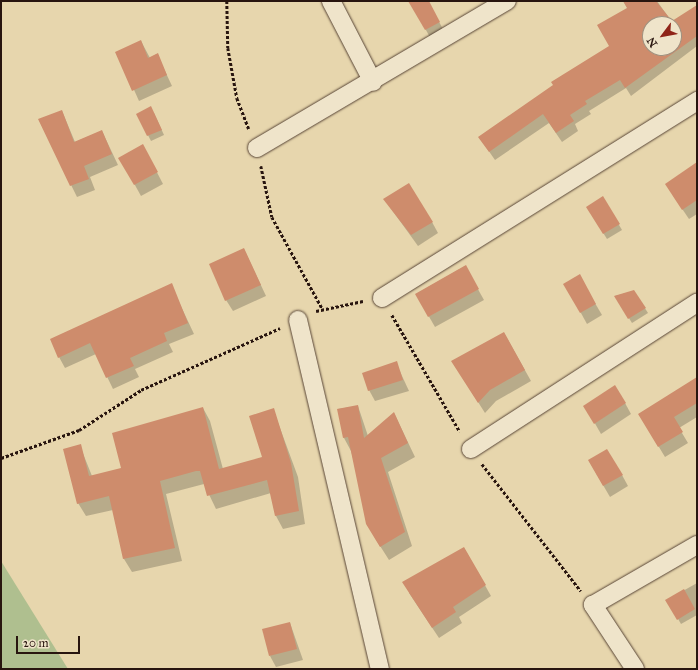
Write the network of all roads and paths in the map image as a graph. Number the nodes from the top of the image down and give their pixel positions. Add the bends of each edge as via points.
1 (331, 1) edge
2 (507, 1) edge
3 (373, 82) junction
4 (697, 101) edge
5 (257, 148) dead end
6 (382, 298) dead end
7 (697, 303) edge
8 (298, 320) dead end
9 (471, 449) dead end
10 (697, 545) edge
11 (380, 669) edge
12 (635, 669) edge

1 - 3 street
2 - 3 street
3 - 5 street
4 - 6 street
7 - 9 street
8 - 11 street
10 - 12 street via 593,605

